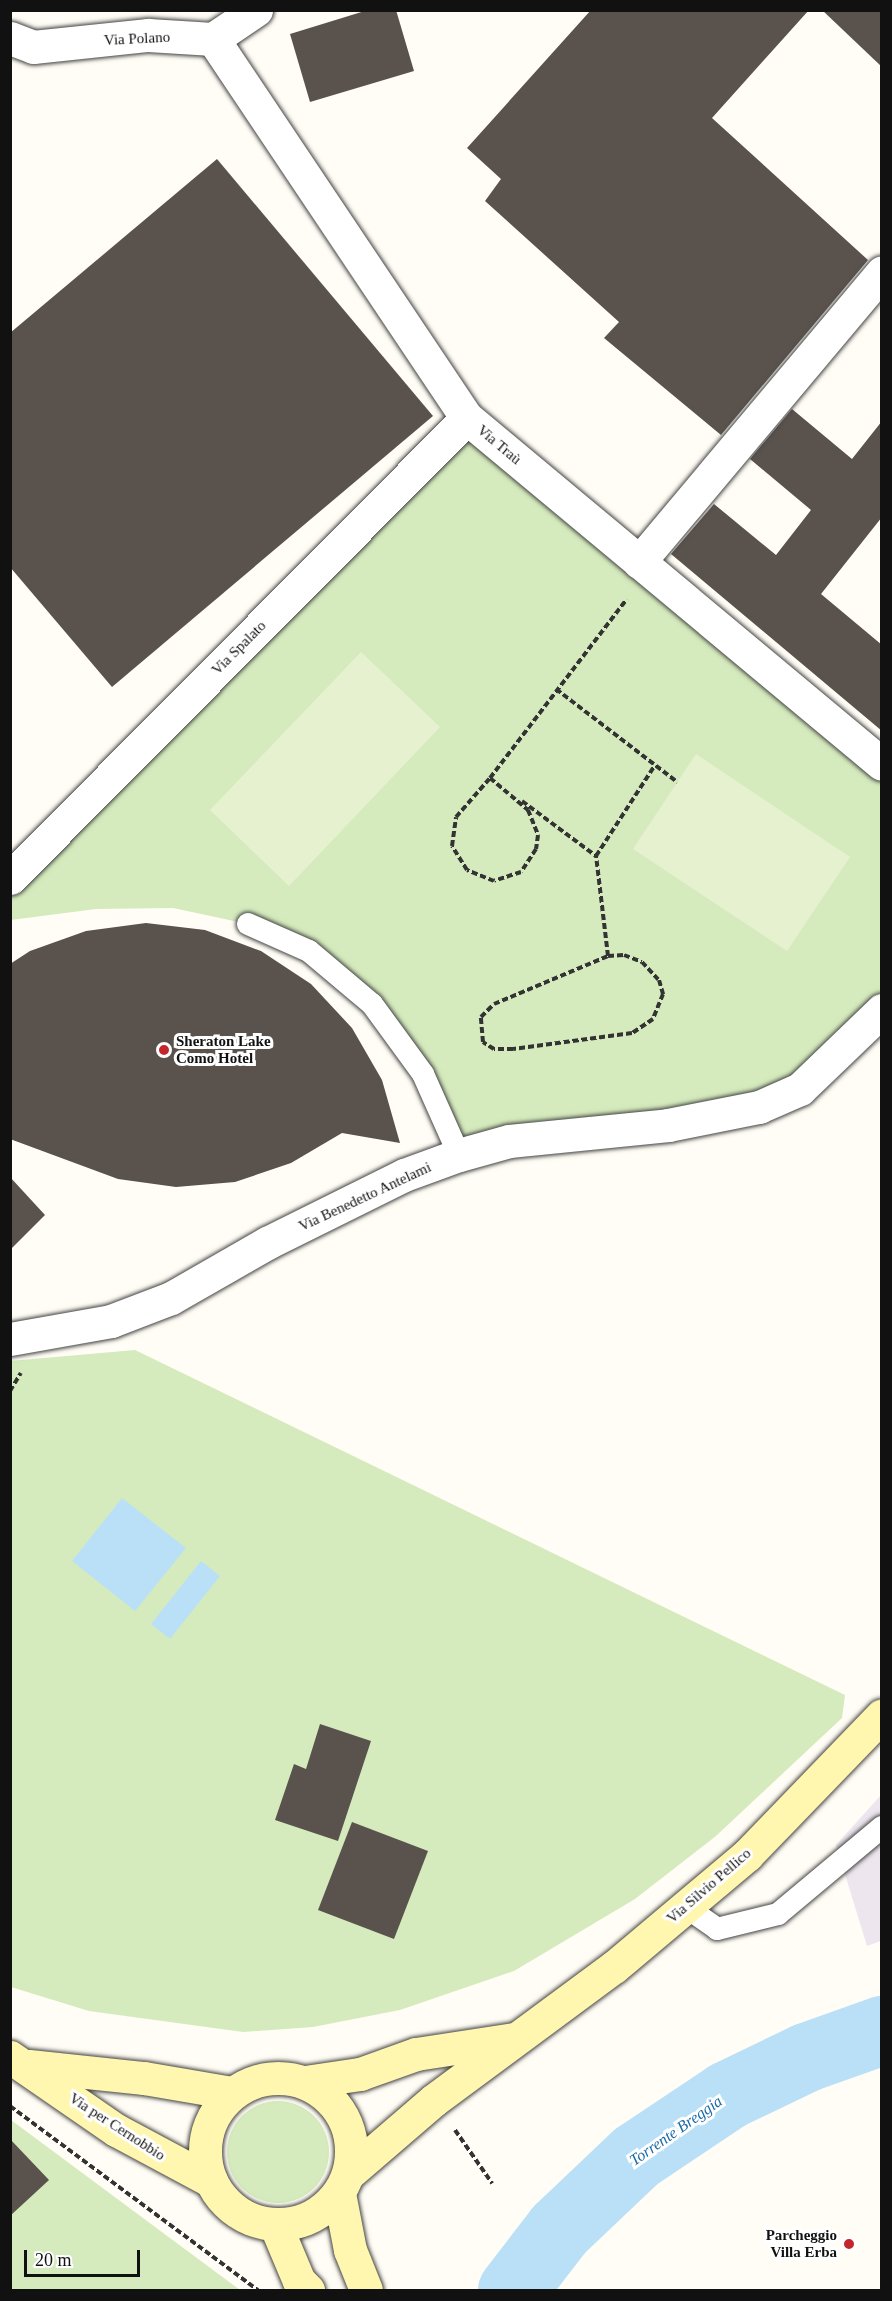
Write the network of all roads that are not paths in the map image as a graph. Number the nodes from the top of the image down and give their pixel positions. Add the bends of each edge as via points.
1 (256, 10) edge
2 (10, 38) edge
3 (213, 39) junction
4 (882, 272) edge
5 (467, 418) junction
6 (644, 566) junction
7 (882, 764) edge
8 (10, 878) edge
9 (248, 924) dead end
10 (882, 1010) edge
11 (459, 1155) junction
12 (10, 1339) edge
13 (882, 1715) edge
14 (882, 1827) edge
15 (686, 1907) junction
16 (519, 2038) junction
17 (19, 2062) edge
18 (305, 2082) junction
19 (232, 2093) junction
20 (211, 2181) junction
21 (343, 2184) junction
22 (275, 2224) junction
23 (308, 2290) edge
24 (366, 2290) edge

1 - 3 street
2 - 3 street, Via Polano via 33,47 148,35
3 - 5 street, Via Traù
4 - 6 street
5 - 6 street, Via Traù
5 - 8 street, Via Spalato
6 - 7 street, Via Traù
9 - 11 lane via 309,951 372,1004 423,1074
10 - 11 street, Via Benedetto Antelami via 800,1089 759,1107 668,1125 509,1141
11 - 12 street, Via Benedetto Antelami via 404,1175 319,1217 171,1298 111,1321
13 - 15 main road, Via Silvio Pellico via 747,1855
14 - 15 lane via 778,1914 717,1929
15 - 16 main road, Via Silvio Pellico
16 - 18 main road, Via Silvio Pellico via 416,2054 360,2074
16 - 21 main road, Via Silvio Pellico via 434,2100
17 - 19 main road, Via per Cernobbio
17 - 20 main road, Via per Cernobbio via 116,2130
18 - 19 main road via 264,2079
18 - 21 main road via 321,2091 344,2118 352,2146
19 - 20 main road via 208,2127 205,2156
20 - 22 main road via 230,2206
21 - 22 main road via 312,2217
21 - 24 main road via 350,2250
22 - 23 main road via 299,2281

